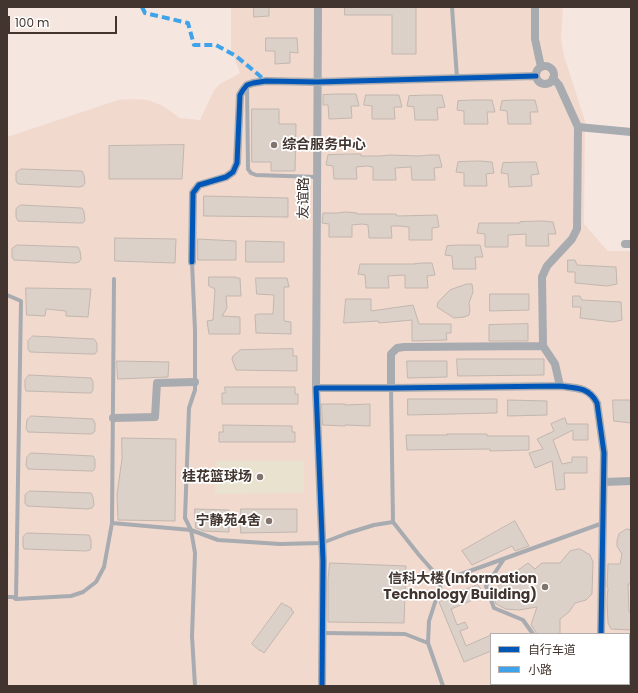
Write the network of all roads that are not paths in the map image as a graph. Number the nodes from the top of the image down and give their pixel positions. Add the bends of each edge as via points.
1 (318, 7) edge
2 (452, 7) edge
3 (535, 7) edge
4 (541, 67) junction
5 (536, 76) junction
6 (456, 78) junction
7 (553, 78) junction
8 (318, 82) junction
9 (247, 85) junction
10 (582, 127) junction
11 (631, 132) edge
12 (317, 178) junction
13 (192, 262) joint
14 (114, 279) dead end
15 (7, 295) edge
16 (543, 346) junction
17 (195, 382) junction
18 (560, 386) junction
19 (316, 388) junction
20 (391, 388) junction
21 (113, 418) junction
22 (604, 482) junction
23 (631, 482) edge
24 (393, 522) junction
25 (112, 523) junction
26 (603, 523) junction
27 (191, 530) junction
28 (322, 543) junction
29 (504, 559) junction
30 (442, 582) junction
31 (7, 597) edge
32 (16, 599) junction
33 (322, 633) junction
34 (532, 633) edge
35 (601, 633) edge
36 (428, 643) junction
37 (195, 686) edge
38 (322, 686) edge
39 (443, 686) edge

1 - 8 street, 友谊路
2 - 6 lane
3 - 4 street via 534,39
4 - 5 street
4 - 7 street via 550,68 554,72
5 - 6 street
5 - 7 street via 538,82 544,84 550,83
6 - 8 street
7 - 10 street
8 - 9 street via 266,81
8 - 12 street, 友谊路
9 - 12 lane via 248,169 251,174
9 - 13 street via 240,95 237,163 233,172 226,178 199,185 193,193
10 - 11 street
10 - 16 street via 577,229 572,239 547,266 542,277
12 - 19 street, 友谊路
13 - 17 lane
14 - 21 lane
15 - 32 lane via 21,301
16 - 18 street via 555,364
16 - 20 street via 396,348 392,354
17 - 21 street via 157,383 155,417
17 - 27 lane via 190,408 185,518
18 - 20 street
18 - 22 street via 585,390 597,403 604,453
19 - 20 street
19 - 28 street, 友谊路
20 - 24 lane
21 - 25 lane
22 - 23 street
22 - 26 street
24 - 28 lane via 348,533
24 - 30 lane
25 - 27 lane
25 - 32 lane via 104,567 96,582 83,592 71,596
26 - 29 lane
26 - 35 street
27 - 28 lane via 218,540 280,544
27 - 37 lane via 196,553 192,636
28 - 33 street, 友谊路
29 - 30 lane
29 - 34 lane via 486,586 494,608 523,620
30 - 36 lane via 429,621
31 - 32 lane
33 - 36 lane via 405,634
33 - 38 street, 友谊路
36 - 39 lane

